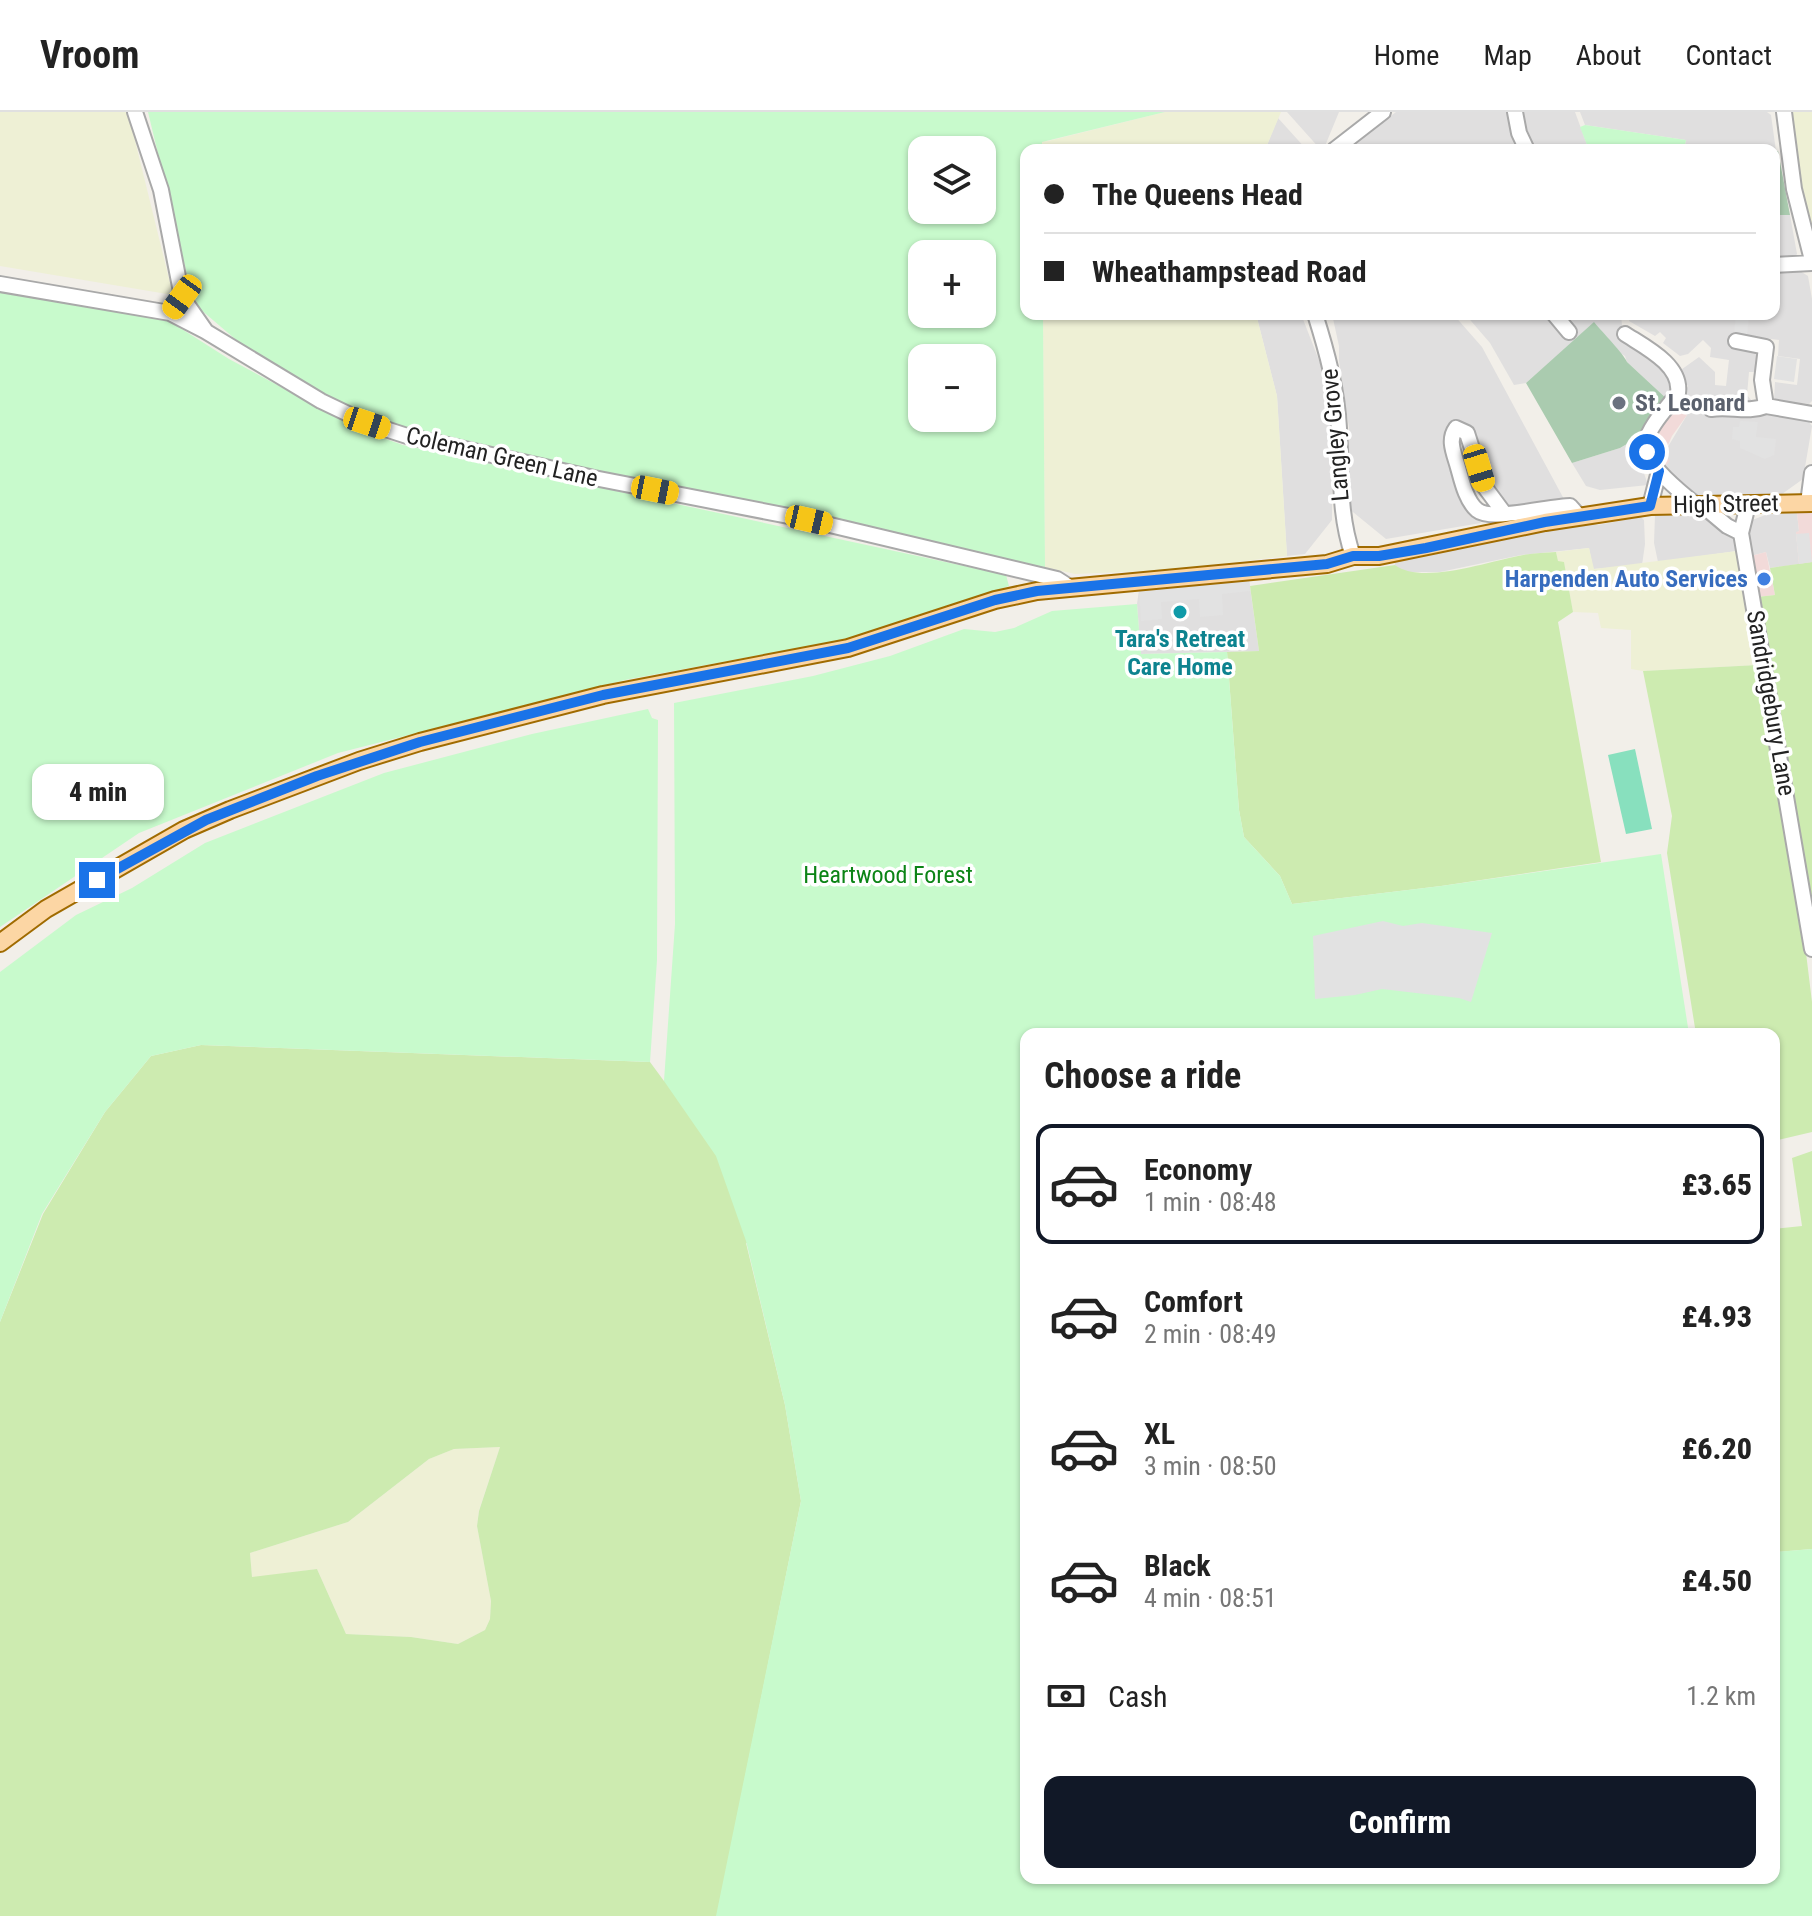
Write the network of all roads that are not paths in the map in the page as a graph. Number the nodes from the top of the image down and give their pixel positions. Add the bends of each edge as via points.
1 (135, 112) edge
2 (1383, 112) edge
3 (1515, 112) edge
4 (1784, 112) edge
5 (1342, 144) edge
6 (1524, 144) edge
7 (1812, 261) edge
8 (1780, 264) edge
9 (0, 284) edge
10 (182, 297) junction
11 (170, 313) junction
12 (1317, 320) edge
13 (1560, 320) edge
14 (205, 331) junction
15 (1569, 332) dead end
16 (1625, 334) dead end
17 (1736, 341) dead end
18 (1766, 406) junction
19 (1711, 409) dead end
20 (1812, 414) edge
21 (1659, 471) junction
22 (1812, 473) edge
23 (1810, 503) edge
24 (1699, 505) junction
25 (1748, 505) junction
26 (1650, 506) junction
27 (1504, 513) junction
28 (1579, 516) junction
29 (1741, 533) junction
30 (1353, 556) junction
31 (1071, 588) junction
32 (0, 943) edge
33 (1812, 949) edge

1 - 10 street via 161,190
2 - 5 street
3 - 6 street
4 - 7 street via 1794,189
7 - 8 street
9 - 11 street, Coleman Green Lane
10 - 11 street
10 - 14 street
11 - 14 street, Coleman Green Lane
12 - 30 street, Langley Grove via 1336,393 1342,517
13 - 15 street
14 - 31 street, Coleman Green Lane via 321,401 407,436 809,520 1057,579
16 - 21 street via 1665,363 1678,383 1678,393 1645,445
17 - 18 street via 1766,347
18 - 19 street
18 - 20 street
21 - 24 street
21 - 26 street
22 - 23 street
23 - 25 main road, High Street
24 - 25 main road, High Street
24 - 26 main road, High Street
24 - 29 street
25 - 29 street, Sandridgebury Lane
26 - 28 main road, High Street
27 - 27 street via 1484,486 1467,433 1456,428 1452,446 1473,506 1483,514
27 - 28 street via 1570,506
28 - 30 main road, High Street via 1426,548
29 - 33 street, Sandridgebury Lane
30 - 31 main road, High Street via 1327,564
31 - 32 main road, High Street via 995,600 848,648 603,695 359,761 184,830 46,909

